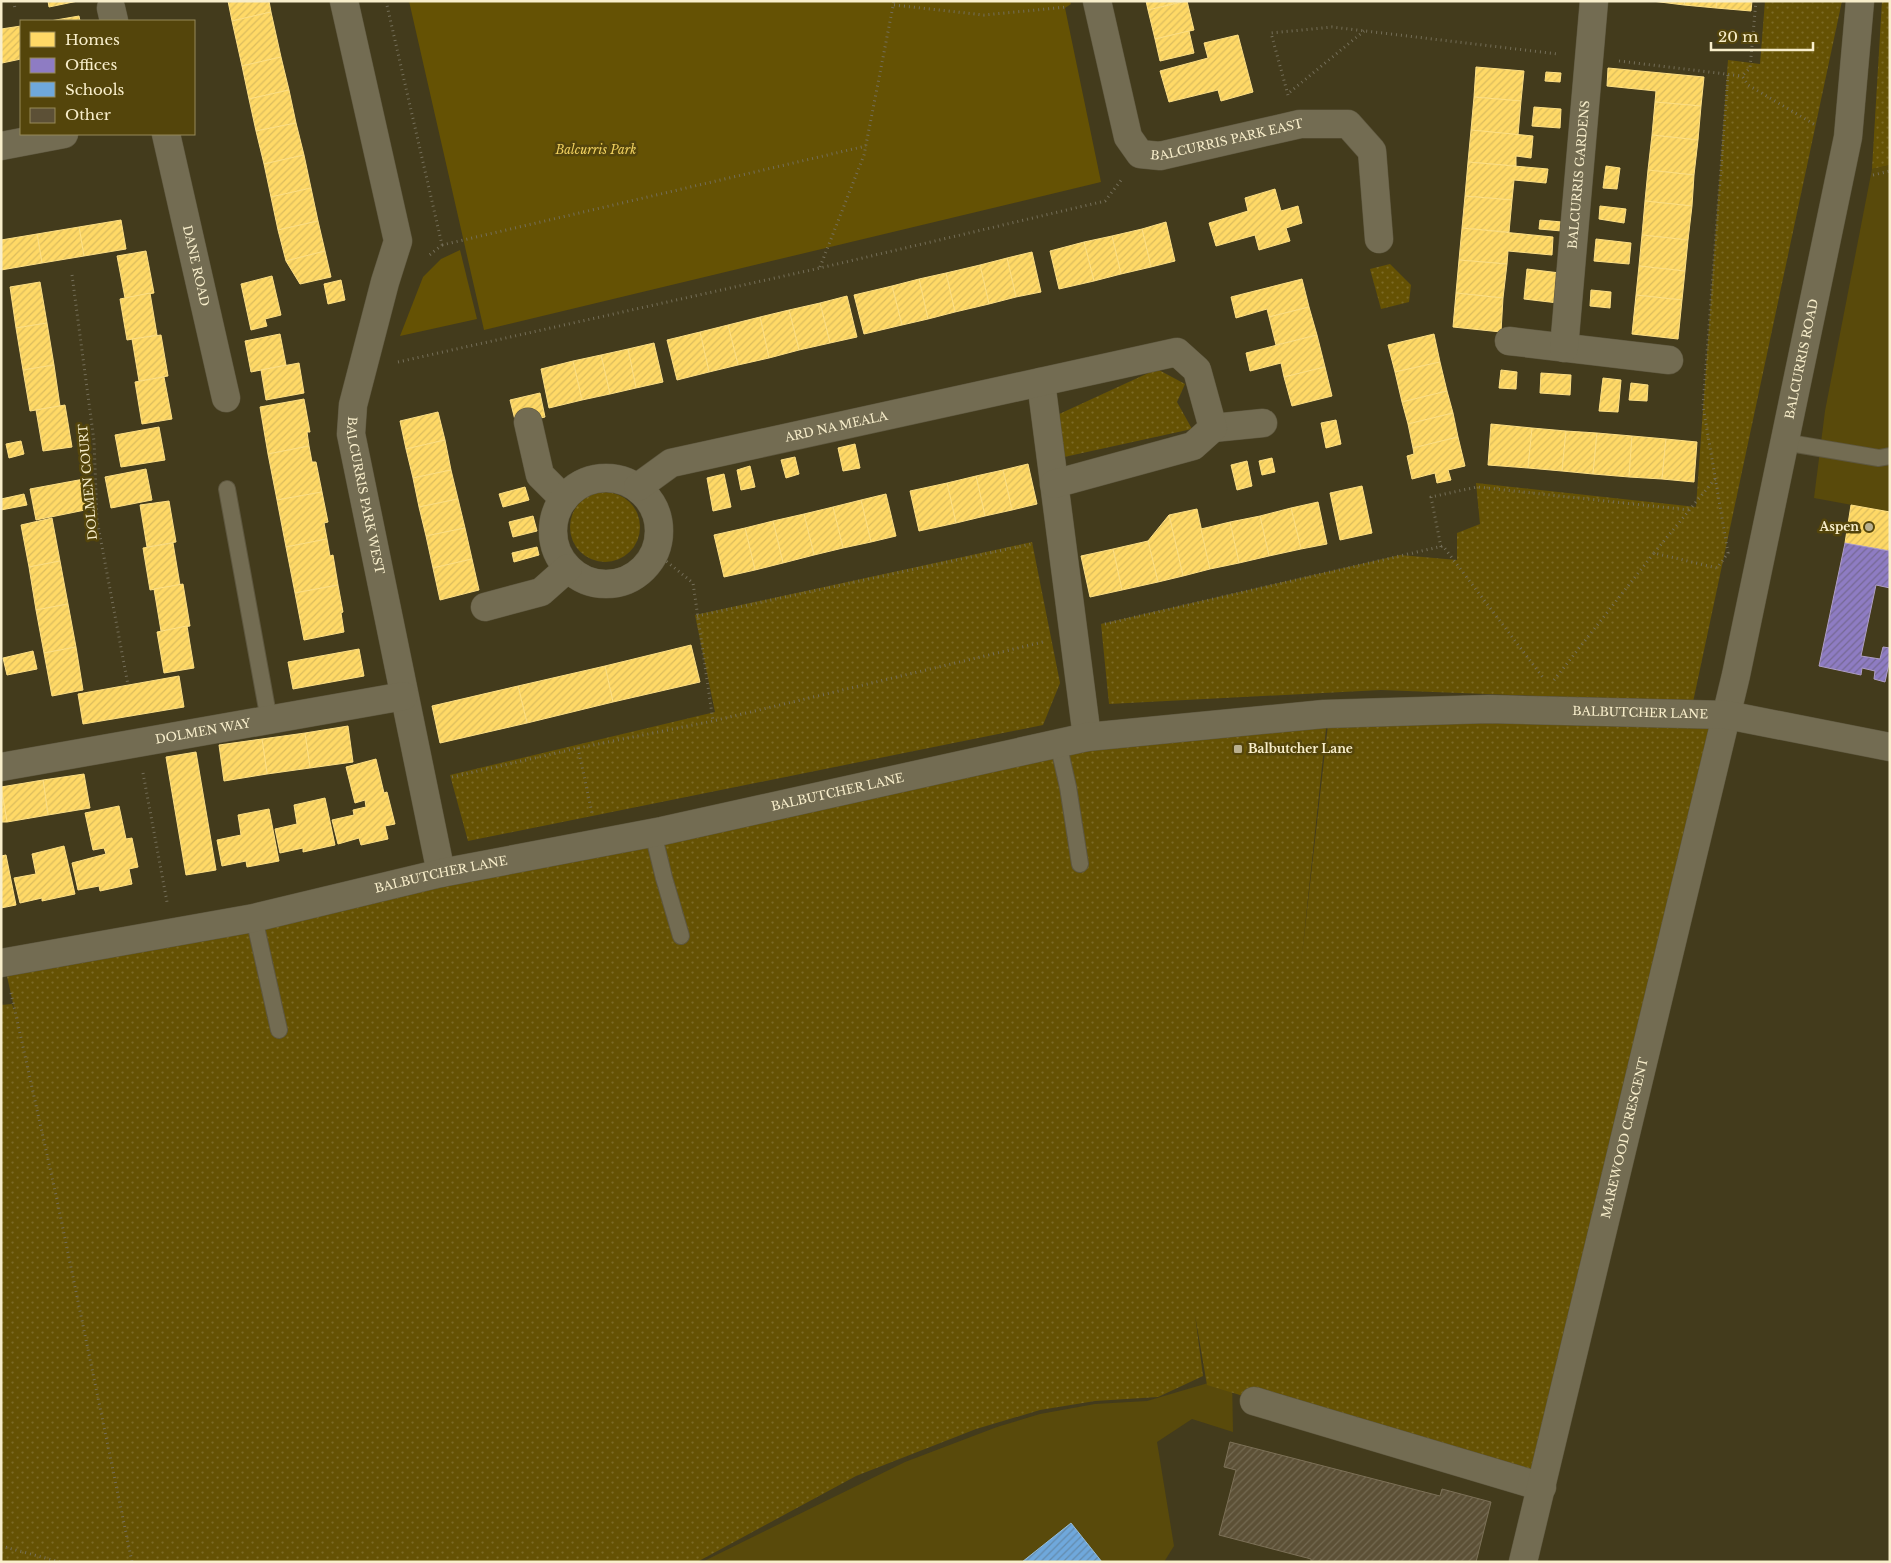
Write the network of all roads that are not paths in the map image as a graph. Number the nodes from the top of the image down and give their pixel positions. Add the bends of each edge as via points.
1 (344, 1) edge
2 (1097, 1) edge
3 (1594, 1) edge
4 (1860, 1) edge
5 (59, 135) edge
6 (166, 135) edge
7 (1, 146) edge
8 (1379, 239) dead end
9 (1509, 342) dead end
10 (1564, 348) junction
11 (1669, 360) dead end
12 (1041, 382) junction
13 (226, 398) dead end
14 (528, 422) dead end
15 (1262, 423) dead end
16 (1213, 428) junction
17 (1784, 442) junction
18 (1890, 456) edge
19 (1054, 484) junction
20 (638, 488) junction
21 (227, 489) dead end
22 (564, 499) junction
23 (568, 568) junction
24 (485, 607) dead end
25 (404, 696) junction
26 (1727, 715) junction
27 (269, 720) junction
28 (1087, 737) junction
29 (1058, 743) junction
30 (1890, 747) edge
31 (1, 766) edge
32 (653, 833) junction
33 (1080, 864) dead end
34 (441, 874) junction
35 (254, 918) junction
36 (682, 936) dead end
37 (3, 963) edge
38 (279, 1030) dead end
39 (1254, 1401) dead end
40 (1542, 1487) junction
41 (1523, 1562) edge

1 - 25 street, BALCURRIS PARK WEST via 398,242 353,404 351,434
2 - 8 street, BALCURRIS PARK EAST via 1128,137 1140,154 1160,156 1300,124 1348,124 1372,151
3 - 10 street, BALCURRIS GARDENS
4 - 17 street, BALCURRIS ROAD via 1847,144
5 - 7 street
6 - 13 street, DANE ROAD
9 - 10 street
10 - 11 street
12 - 16 street, ARD NA MEALA via 1177,352 1197,370
12 - 19 street
12 - 20 street, ARD NA MEALA via 671,463
14 - 22 street via 540,475
15 - 16 street
16 - 19 street via 1193,446
17 - 18 lane via 1879,458
17 - 26 street, BALCURRIS ROAD
19 - 28 street
20 - 22 street via 621,480 603,478 585,482
20 - 23 street via 658,517 660,535 645,568 631,578 598,584
21 - 27 lane
22 - 23 street via 554,520 553,538 558,554
23 - 24 street via 541,592
25 - 27 street, DOLMEN WAY
25 - 34 street, BALCURRIS PARK WEST
26 - 28 street, BALBUTCHER LANE via 1489,709 1324,714
26 - 30 street, BALBUTCHER LANE
26 - 40 street, MAREWOOD CRESCENT
27 - 31 street, DOLMEN WAY
28 - 29 street, BALBUTCHER LANE
29 - 32 street, BALBUTCHER LANE
29 - 33 lane
32 - 34 street, BALBUTCHER LANE
32 - 36 lane
34 - 35 street, BALBUTCHER LANE
35 - 37 street, BALBUTCHER LANE
35 - 38 lane
39 - 40 street
40 - 41 street, MAREWOOD CRESCENT

